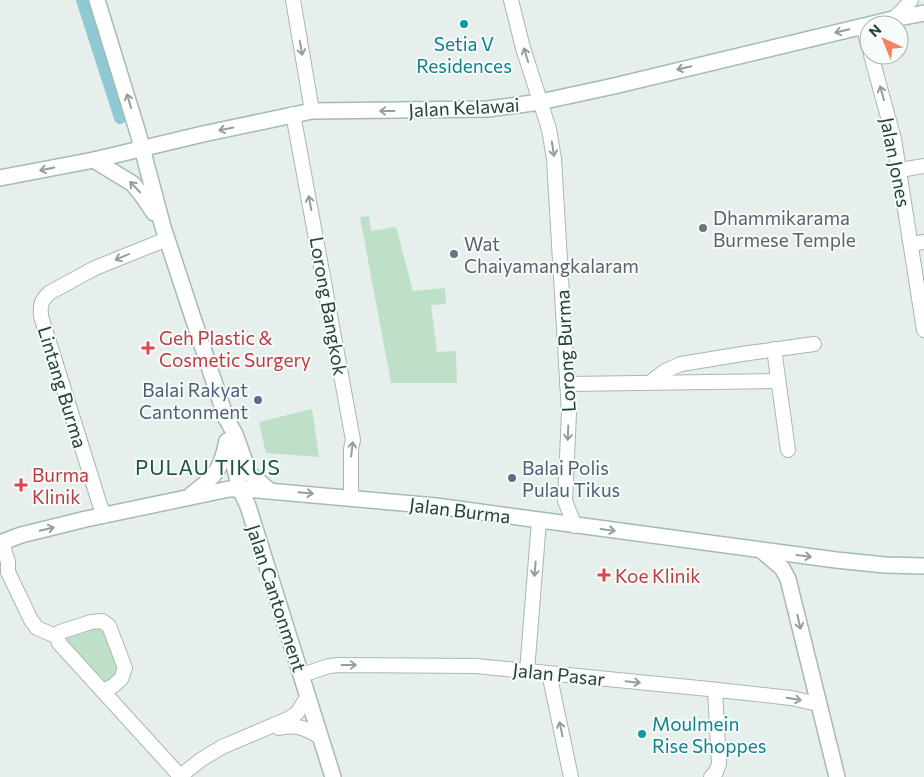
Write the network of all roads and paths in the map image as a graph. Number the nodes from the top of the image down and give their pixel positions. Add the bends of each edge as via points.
1 (97, 0) edge
2 (293, 0) edge
3 (512, 0) edge
4 (911, 0) edge
5 (924, 13) edge
6 (897, 15) edge
7 (909, 15) edge
8 (859, 27) edge
9 (874, 65) edge
10 (540, 102) junction
11 (312, 111) junction
12 (293, 114) junction
13 (142, 148) junction
14 (94, 160) junction
15 (924, 166) edge
16 (900, 170) junction
17 (0, 178) edge
18 (165, 233) junction
19 (918, 243) edge
20 (924, 330) edge
21 (814, 344) dead end
22 (774, 349) junction
23 (778, 380) junction
24 (652, 381) junction
25 (567, 384) junction
26 (226, 418) junction
27 (227, 438) junction
28 (788, 450) dead end
29 (240, 489) junction
30 (270, 490) junction
31 (189, 497) junction
32 (351, 497) junction
33 (104, 516) junction
34 (540, 521) junction
35 (576, 526) junction
36 (1, 542) edge
37 (762, 550) junction
38 (924, 566) edge
39 (58, 638) junction
40 (527, 671) junction
41 (549, 673) junction
42 (302, 675) junction
43 (715, 690) junction
44 (103, 691) junction
45 (308, 696) junction
46 (818, 704) junction
47 (270, 728) junction
48 (320, 737) junction
49 (179, 776) edge
50 (333, 777) edge
51 (571, 777) edge
52 (711, 777) edge
53 (837, 777) edge

13 -> 1 main road, Jalan Cantonment
2 -> 11 street
10 -> 3 street, Lorong Burma
4 - 6 street
5 - 7 main road, Jalan Kelawai
8 -> 10 main road, Jalan Kelawai
16 -> 9 street, Jalan Jones
10 -> 11 main road, Jalan Kelawai via 488,110
10 -> 25 street, Lorong Burma via 554,159
11 - 12 main road, Jalan Kelawai
12 -> 13 main road, Jalan Kelawai
32 -> 12 street, Lorong Bangkok via 353,440
13 - 14 main road, Jalan Kelawai
13 - 18 main road, Jalan Cantonment
14 -> 17 main road, Jalan Kelawai
18 -> 14 main road via 133,184
15 - 16 street
16 - 19 street, Jalan Jones
18 - 26 main road, Jalan Cantonment
18 -> 33 street, Lintang Burma via 49,293 40,306
19 - 20 street, Jalan Jones
21 - 22 street
22 - 23 street
22 - 24 street via 680,364
23 - 24 street
23 - 28 street
24 - 25 street
25 -> 35 street, Lorong Burma via 566,501
26 - 27 main road, Jalan Cantonment
26 - 30 main road, Jalan Cantonment via 249,474
27 - 29 main road, Jalan Cantonment
27 - 31 main road via 218,470
29 - 30 main road, Jalan Burma
29 - 31 main road, Jalan Burma
29 - 42 main road, Jalan Cantonment
30 -> 32 main road, Jalan Burma
31 - 33 main road, Jalan Burma
32 - 34 main road, Jalan Burma
36 -> 33 main road, Jalan Burma
34 - 35 main road, Jalan Burma
34 -> 40 street
35 -> 37 main road, Jalan Burma
36 - 39 street via 8,572 31,620 37,628
37 -> 38 main road, Jalan Burma via 885,565
37 -> 46 main road via 788,579
39 - 44 street
39 - 44 street via 60,632 91,622 102,621 109,626 124,668 121,679
40 - 41 street, Jalan Pasar
42 -> 40 street, Jalan Pasar via 340,665 476,666
41 -> 43 street, Jalan Pasar
51 -> 41 street
42 - 45 main road, Jalan Cantonment
43 -> 46 street, Jalan Pasar
43 - 52 street via 719,764
44 - 49 street
45 - 47 street via 297,713
45 - 48 main road, Jalan Cantonment
46 - 53 main road
47 - 48 street via 301,726
47 - 49 street via 222,747
48 - 50 main road, Jalan Cantonment

